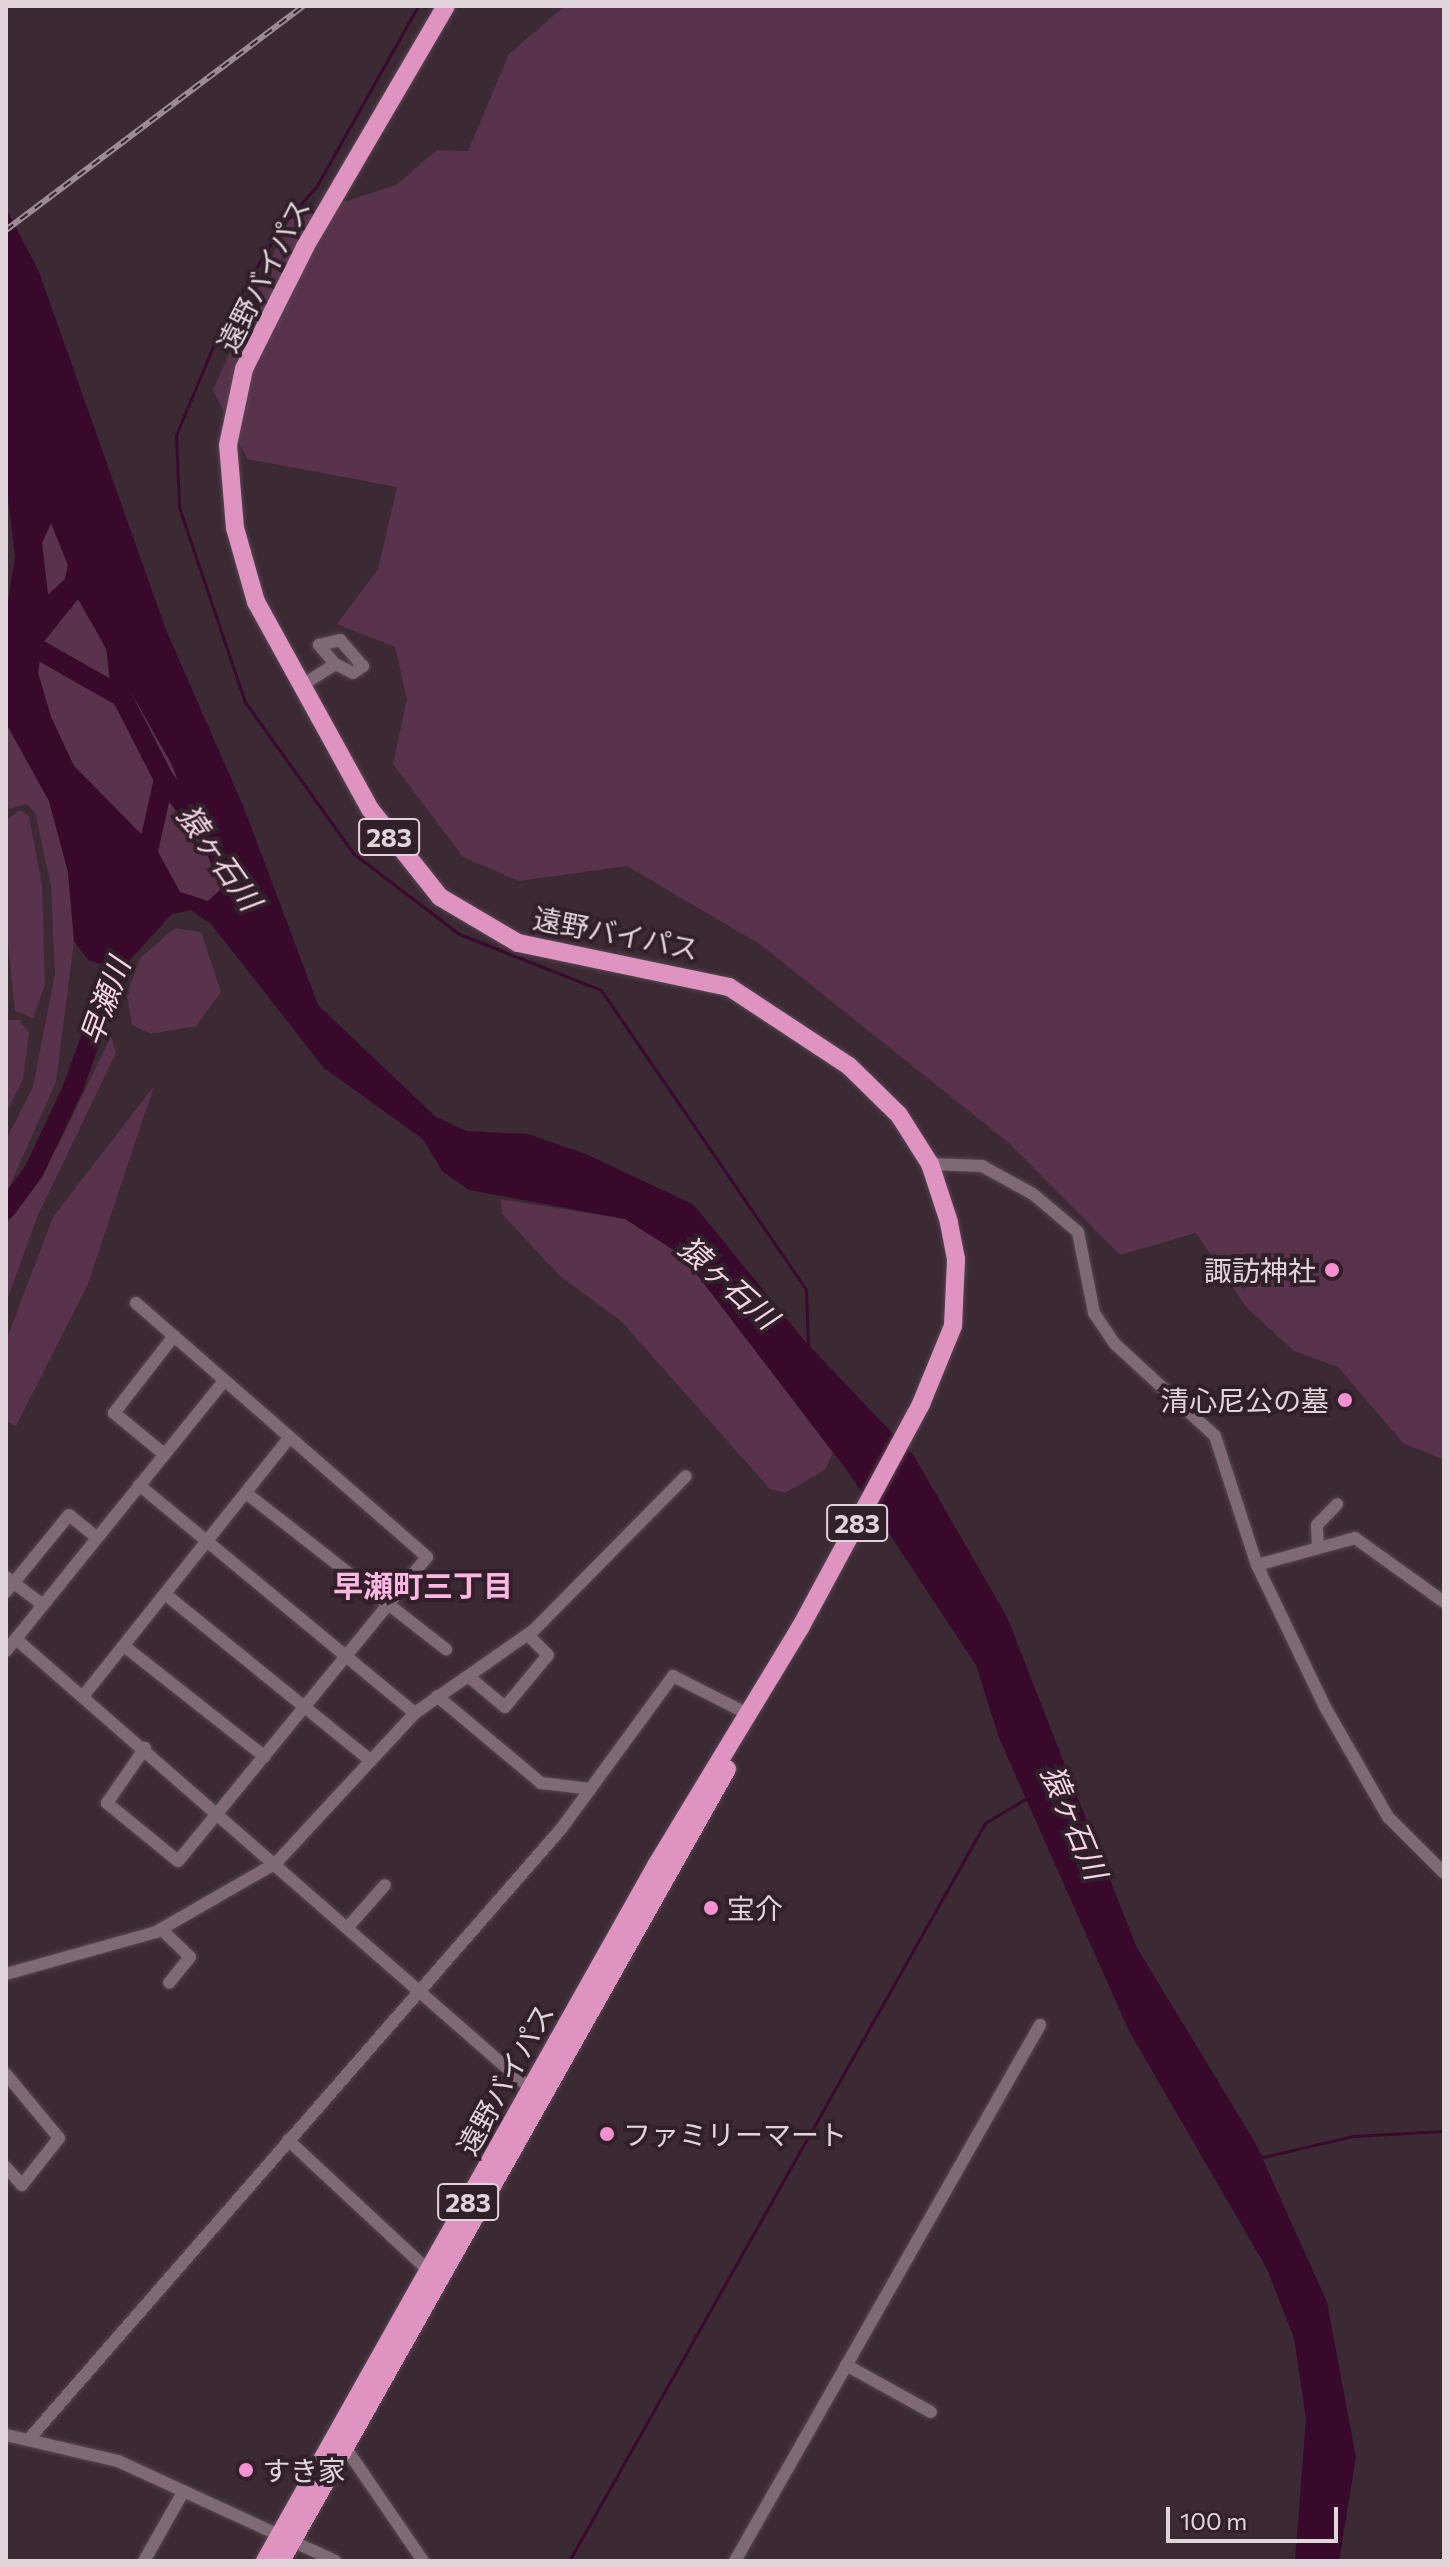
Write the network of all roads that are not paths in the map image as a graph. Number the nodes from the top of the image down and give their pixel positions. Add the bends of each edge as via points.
1 (446, 6) edge
2 (335, 664) dead end
3 (302, 685) junction
4 (930, 1164) junction
5 (136, 1303) dead end
6 (174, 1336) junction
7 (225, 1380) junction
8 (290, 1437) junction
9 (164, 1454) junction
10 (686, 1476) dead end
11 (139, 1485) junction
12 (246, 1493) junction
13 (1337, 1504) dead end
14 (97, 1538) junction
15 (207, 1541) junction
16 (1318, 1547) junction
17 (1257, 1565) junction
18 (9, 1584) edge
19 (165, 1594) junction
20 (1444, 1602) edge
21 (388, 1604) junction
22 (43, 1605) junction
23 (800, 1628) junction
24 (528, 1635) junction
25 (10, 1642) edge
26 (124, 1646) junction
27 (446, 1649) dead end
28 (346, 1656) junction
29 (468, 1676) junction
30 (84, 1695) junction
31 (437, 1696) junction
32 (305, 1707) junction
33 (415, 1713) junction
34 (748, 1714) junction
35 (145, 1748) junction
36 (265, 1757) junction
37 (371, 1761) junction
38 (591, 1789) junction
39 (219, 1813) junction
40 (276, 1863) junction
41 (1444, 1873) edge
42 (385, 1885) dead end
43 (347, 1928) junction
44 (161, 1929) junction
45 (6, 1974) edge
46 (169, 1983) dead end
47 (419, 1993) junction
48 (1040, 2025) dead end
49 (6, 2074) edge
50 (532, 2090) junction
51 (288, 2140) junction
52 (6, 2167) edge
53 (429, 2271) junction
54 (846, 2365) junction
55 (931, 2412) dead end
56 (6, 2435) edge
57 (29, 2439) junction
58 (345, 2447) junction
59 (182, 2494) junction
60 (283, 2548) edge
61 (144, 2561) edge
62 (265, 2561) edge
63 (335, 2561) edge
64 (423, 2561) edge
65 (735, 2561) edge

1 - 3 highway, 遠野バイパス / 283 via 285,287 244,369 228,445 235,528 256,602
2 - 3 street
3 - 4 highway, 遠野バイパス / 283 via 370,809 440,897 518,943 729,987 849,1066 899,1115
4 - 17 street via 982,1166 1033,1194 1078,1232 1094,1313 1115,1344 1215,1436
4 - 23 highway, 遠野バイパス / 283 via 956,1259 953,1326 914,1418
5 - 6 street
6 - 7 street
6 - 9 street via 114,1413
7 - 8 street
7 - 9 street
8 - 12 street
8 - 21 street via 427,1557
9 - 11 street
10 - 24 street
11 - 14 street
11 - 15 street
12 - 15 street
12 - 21 street
13 - 16 street via 1317,1525
14 - 18 street via 69,1515
14 - 22 street
15 - 19 street
15 - 28 street
16 - 17 street
16 - 20 street via 1355,1538
17 - 41 street via 1388,1817
18 - 22 street
19 - 26 street
19 - 32 street
21 - 27 street
21 - 28 street
22 - 25 street
23 - 34 highway, 遠野バイパス / 283
23 - 58 highway, 遠野バイパス / 283 via 694,1833
24 - 29 street
24 - 29 street via 548,1655 505,1707
25 - 30 street
26 - 30 street
26 - 36 street
28 - 32 street
28 - 33 street
29 - 31 street
30 - 35 street
31 - 33 street
31 - 38 street via 541,1783
32 - 36 street
32 - 37 street
33 - 37 street
34 - 38 street via 673,1676
34 - 50 highway, 遠野バイパス / 283
35 - 39 street
35 - 39 street via 107,1803 178,1861
36 - 39 street
37 - 40 street
38 - 47 street
39 - 40 street
40 - 43 street
40 - 44 street
42 - 43 street
43 - 47 street
44 - 45 street via 70,1961
44 - 46 street via 190,1957
47 - 50 street
47 - 51 street
48 - 54 street
49 - 52 street via 59,2138 22,2185
50 - 53 highway, 遠野バイパス / 283
51 - 53 street
51 - 57 street
53 - 60 highway, 遠野バイパス / 283
54 - 55 street
54 - 65 street
56 - 57 street
57 - 59 street via 84,2448
58 - 60 highway, 遠野バイパス / 283
58 - 64 street
59 - 60 street
59 - 61 street
60 - 62 highway, 遠野バイパス / 283
60 - 63 street

